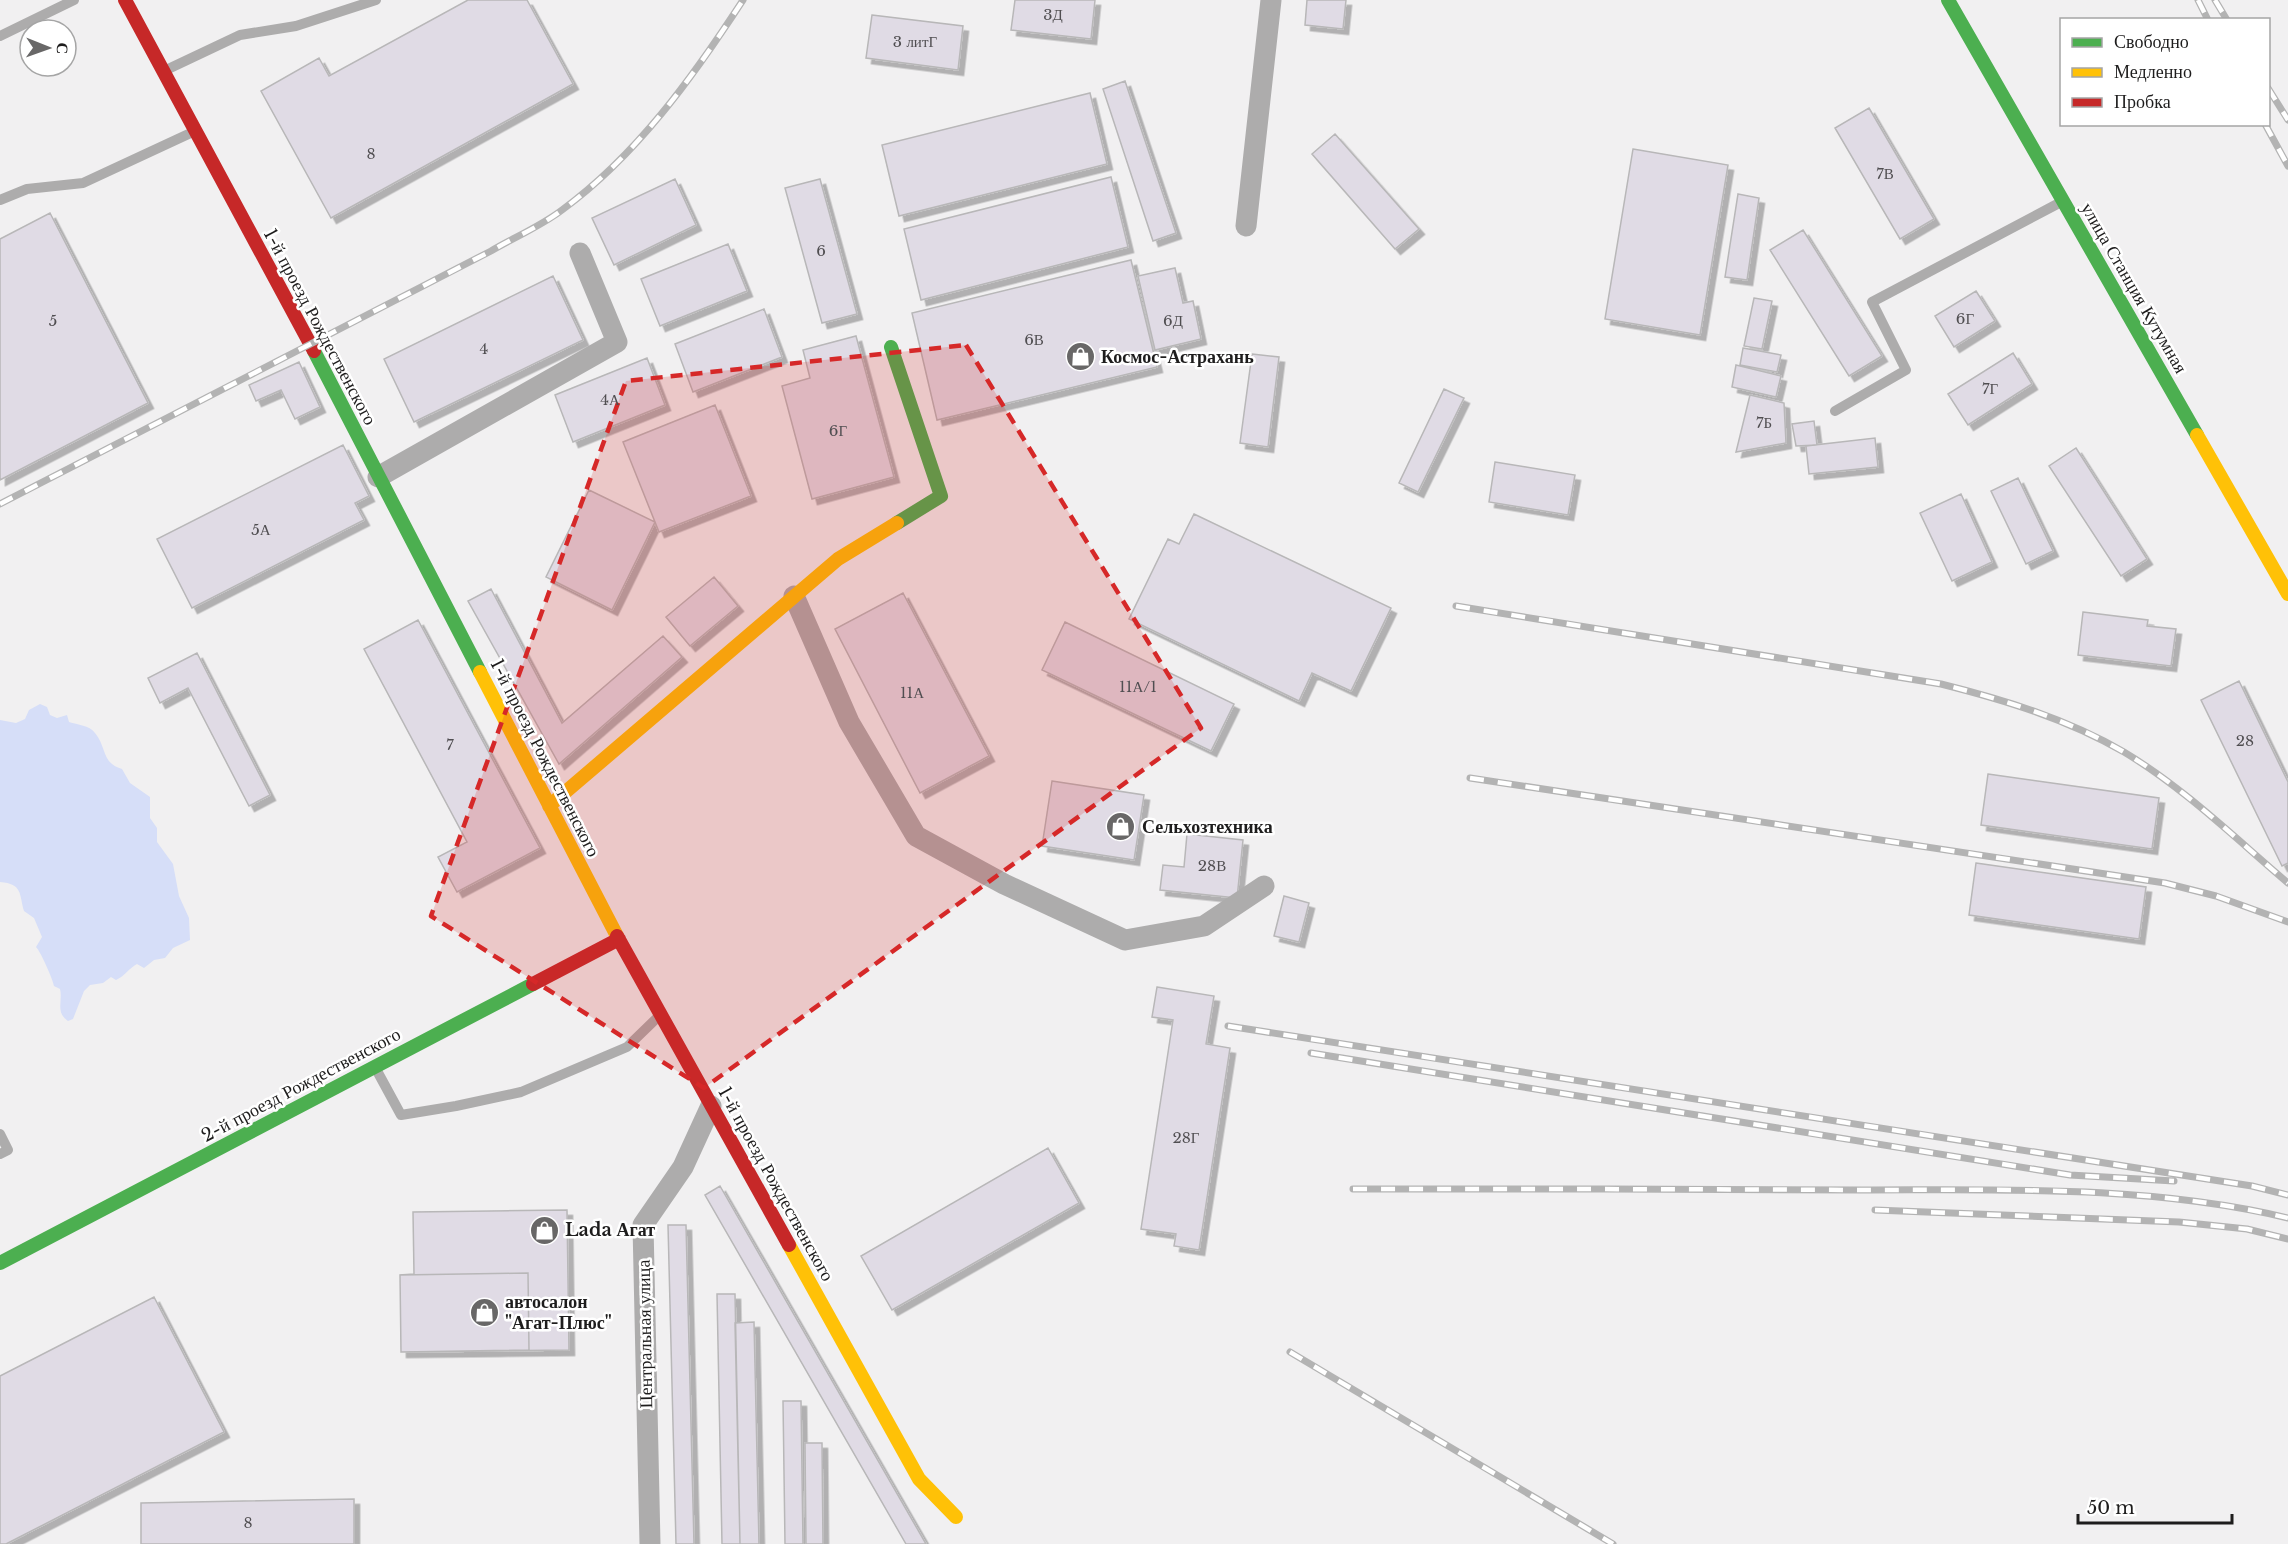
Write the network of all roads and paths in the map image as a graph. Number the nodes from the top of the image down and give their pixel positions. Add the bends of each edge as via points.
1 (74, 0) edge
2 (125, 0) edge
3 (376, 0) edge
4 (1271, 0) edge
5 (1948, 0) edge
6 (0, 36) edge
7 (163, 71) junction
8 (195, 131) junction
9 (0, 200) edge
10 (2063, 201) junction
11 (1246, 226) dead end
12 (580, 253) dead end
13 (891, 347) dead end
14 (1835, 411) dead end
15 (378, 477) junction
16 (2288, 594) edge
17 (794, 596) junction
18 (549, 806) junction
19 (1264, 886) dead end
20 (619, 939) junction
21 (661, 1015) junction
22 (375, 1066) junction
23 (711, 1106) junction
24 (0, 1134) edge
25 (0, 1154) edge
26 (1, 1260) edge
27 (956, 1517) dead end
28 (650, 1544) edge

1 - 6 lane
2 - 7 street, 1-й проезд Рождественского
3 - 7 lane via 296,26 240,35
4 - 11 street
5 - 10 street, улица Станция Кутумная
7 - 8 street, 1-й проезд Рождественского
8 - 9 lane via 82,183 27,189
8 - 15 street, 1-й проезд Рождественского
10 - 14 lane via 1872,302 1906,370
10 - 16 street, улица Станция Кутумная
12 - 15 street via 617,342
13 - 17 street via 941,496 838,560
15 - 18 street, 1-й проезд Рождественского
17 - 18 street
17 - 19 street via 849,722 916,836 1004,884 1125,940 1204,926
18 - 20 street, 1-й проезд Рождественского
20 - 21 street, 1-й проезд Рождественского
20 - 22 street, 2-й проезд Рождественского
21 - 22 lane via 627,1047 590,1064 521,1092 456,1106 401,1115
21 - 23 street, 1-й проезд Рождественского
22 - 26 street, 2-й проезд Рождественского
23 - 27 street, 1-й проезд Рождественского via 919,1479
23 - 28 street, Центральная улица via 683,1167 643,1225
24 - 25 lane via 8,1150

